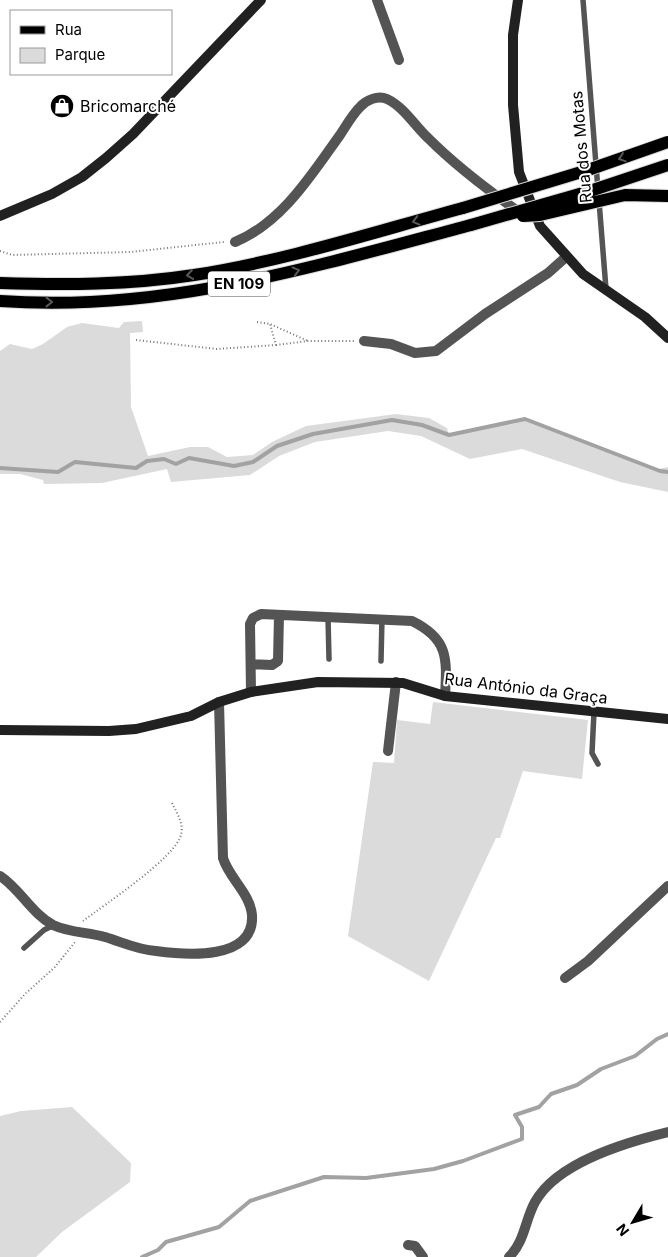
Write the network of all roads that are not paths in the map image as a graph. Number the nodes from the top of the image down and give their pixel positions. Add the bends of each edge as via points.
1 (261, 0) edge
2 (377, 0) edge
3 (517, 0) edge
4 (582, 0) edge
5 (399, 60) dead end
6 (668, 142) edge
7 (668, 164) edge
8 (668, 196) edge
9 (0, 216) edge
10 (498, 217) junction
11 (540, 226) junction
12 (235, 242) road end
13 (566, 257) junction
14 (0, 283) edge
15 (606, 291) junction
16 (0, 301) edge
17 (668, 338) edge
18 (364, 341) road end
19 (279, 615) junction
20 (328, 616) junction
21 (382, 618) junction
22 (329, 659) dead end
23 (381, 661) dead end
24 (251, 664) junction
25 (396, 682) junction
26 (251, 692) junction
27 (445, 696) junction
28 (219, 702) junction
29 (594, 712) junction
30 (668, 719) edge
31 (0, 730) edge
32 (388, 751) dead end
33 (598, 764) dead end
34 (0, 876) edge
35 (668, 886) edge
36 (54, 925) junction
37 (24, 948) dead end
38 (565, 978) dead end
39 (668, 1132) edge
40 (408, 1245) dead end
41 (424, 1257) edge
42 (509, 1257) edge

1 - 9 street via 106,158 52,194
2 - 5 street
3 - 11 street via 513,35 513,105 519,172
4 - 15 lane, Rua dos Motas
6 -> 14 main road, EN 109, bridge via 463,208 273,259 193,275 148,280 60,285
7 - 10 main road, EN 109, bridge via 590,191
8 - 10 main road, bridge via 625,195 540,215
16 -> 10 main road, EN 109, bridge via 85,302 213,288 278,276
11 - 12 street via 477,183 400,108 386,98 372,98 360,106 283,208
11 - 13 street
13 - 15 street
13 - 18 street via 436,351 415,352 391,344
15 - 17 street via 645,317
19 - 20 street
19 - 24 street via 261,614 253,618 250,624
19 - 24 street via 278,661 272,665
20 - 21 street
20 - 22 lane
21 - 23 lane
21 - 27 street via 412,621 427,628 437,638 447,666
24 - 26 street
25 - 26 street, Rua António da Graça via 318,682
25 - 27 street, Rua António da Graça
25 - 32 street
26 - 28 street, Rua António da Graça
27 - 29 street, Rua António da Graça
28 - 31 street, Rua António da Graça via 191,716 136,730
28 - 36 street via 223,858 226,868 250,903 252,916 244,940 220,952 156,952
29 - 30 street, Rua António da Graça
29 - 33 lane via 592,753
34 - 36 street
35 - 38 street via 588,961
36 - 37 lane
39 - 42 street via 624,1143 550,1183 535,1202 525,1232
40 - 41 street via 415,1246

